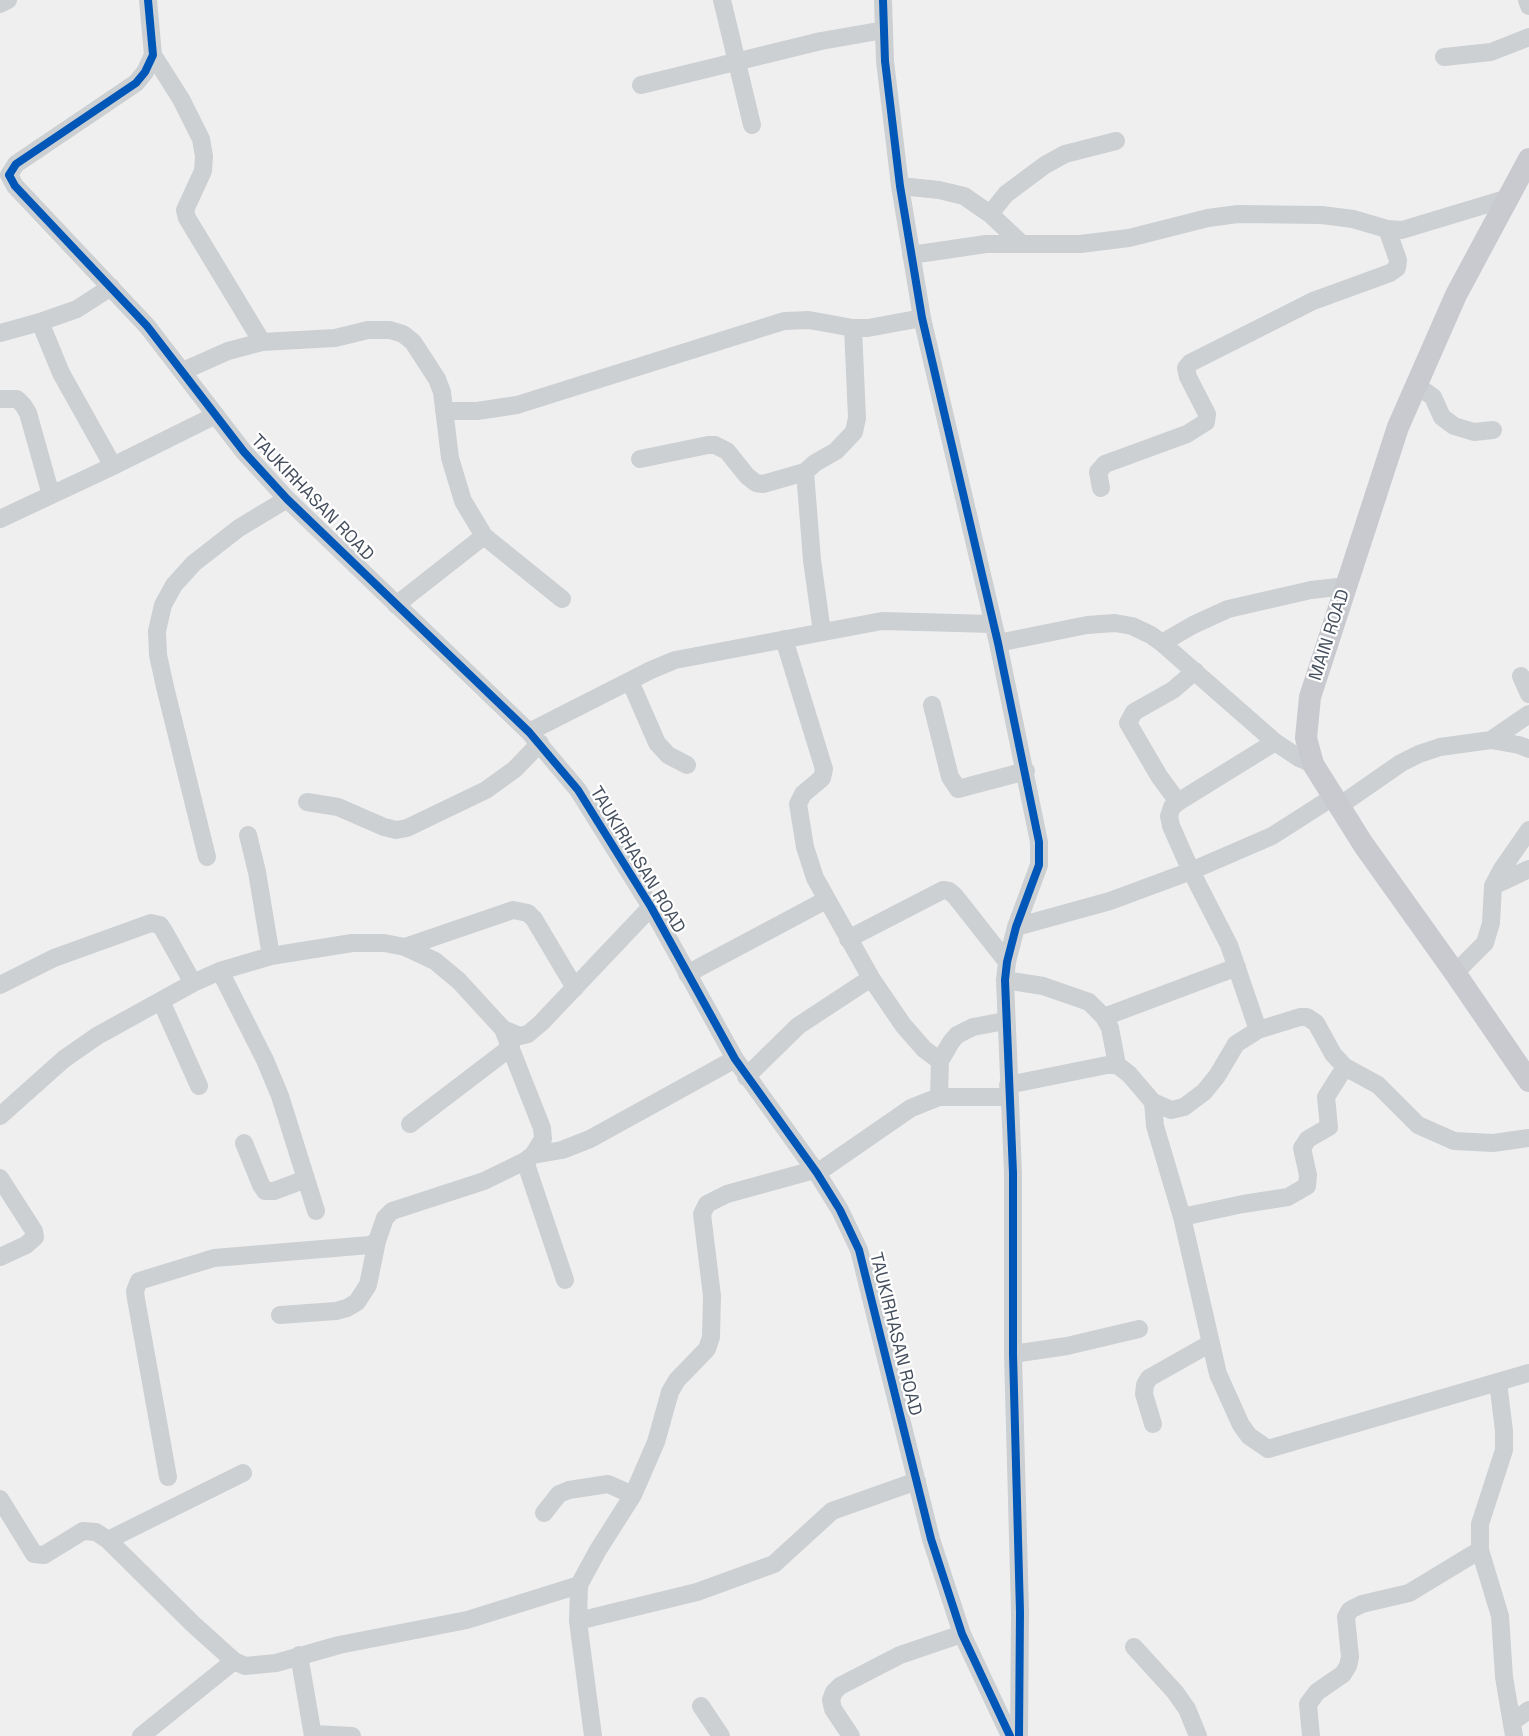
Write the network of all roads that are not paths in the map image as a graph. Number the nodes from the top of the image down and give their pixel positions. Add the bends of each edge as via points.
1 (8, 0) edge
2 (148, 0) edge
3 (722, 0) edge
4 (883, 0) edge
5 (1527, 0) edge
6 (0, 4) edge
7 (1529, 6) edge
8 (884, 30) junction
9 (1529, 37) edge
10 (153, 55) junction
11 (1444, 57) dead end
12 (738, 60) junction
13 (641, 85) dead end
14 (752, 125) dead end
15 (1116, 141) dead end
16 (1529, 159) edge
17 (5, 173) edge
18 (900, 186) junction
19 (1508, 198) junction
20 (990, 214) junction
21 (1387, 229) junction
22 (1022, 244) junction
23 (911, 255) junction
24 (111, 287) junction
25 (922, 318) junction
26 (40, 322) junction
27 (853, 328) junction
28 (0, 333) edge
29 (262, 342) junction
30 (183, 371) junction
31 (1416, 385) junction
32 (0, 399) edge
33 (444, 411) junction
34 (216, 415) junction
35 (1493, 430) dead end
36 (640, 459) dead end
37 (113, 466) junction
38 (805, 472) junction
39 (1101, 488) dead end
40 (51, 495) junction
41 (287, 499) junction
42 (0, 519) edge
43 (484, 536) junction
44 (1346, 586) junction
45 (562, 599) dead end
46 (396, 605) junction
47 (993, 624) junction
48 (822, 632) junction
49 (784, 639) junction
50 (1162, 643) junction
51 (998, 644) junction
52 (1195, 671) junction
53 (1521, 676) dead end
54 (630, 681) junction
55 (1529, 694) edge
56 (932, 705) dead end
57 (1529, 714) edge
58 (535, 738) junction
59 (1491, 740) junction
60 (1275, 742) junction
61 (1529, 749) edge
62 (1313, 764) junction
63 (687, 765) dead end
64 (1026, 771) junction
65 (307, 802) dead end
66 (1178, 802) junction
67 (1336, 802) junction
68 (1529, 830) edge
69 (248, 835) dead end
70 (207, 857) dead end
71 (1529, 869) edge
72 (1191, 871) junction
73 (1493, 886) junction
74 (826, 900) junction
75 (651, 907) junction
76 (1016, 927) junction
77 (848, 939) junction
78 (405, 947) junction
79 (271, 956) junction
80 (1007, 962) junction
81 (1237, 967) junction
82 (220, 971) junction
83 (1455, 973) junction
84 (687, 974) junction
85 (870, 978) junction
86 (1005, 980) junction
87 (193, 983) junction
88 (0, 985) edge
89 (575, 988) junction
90 (161, 1001) junction
91 (1104, 1017) junction
92 (1005, 1021) junction
93 (503, 1029) junction
94 (1258, 1030) junction
95 (511, 1047) junction
96 (735, 1059) junction
97 (940, 1061) junction
98 (1117, 1065) junction
99 (1345, 1067) junction
100 (746, 1077) junction
101 (1529, 1081) edge
102 (199, 1086) dead end
103 (1009, 1091) junction
104 (939, 1097) junction
105 (1153, 1102) junction
106 (0, 1116) edge
107 (411, 1124) dead end
108 (1529, 1138) edge
109 (244, 1143) dead end
110 (529, 1158) junction
111 (815, 1171) junction
112 (0, 1178) edge
113 (306, 1179) junction
114 (316, 1211) dead end
115 (1182, 1217) junction
116 (377, 1241) junction
117 (0, 1257) edge
118 (565, 1280) dead end
119 (280, 1315) dead end
120 (1138, 1329) dead end
121 (1211, 1343) junction
122 (1013, 1354) junction
123 (1529, 1372) edge
124 (1498, 1382) junction
125 (1153, 1424) dead end
126 (243, 1473) dead end
127 (168, 1478) dead end
128 (917, 1481) junction
129 (633, 1495) junction
130 (0, 1499) edge
131 (544, 1513) dead end
132 (108, 1540) junction
133 (1480, 1550) junction
134 (579, 1585) junction
135 (578, 1621) junction
136 (962, 1634) junction
137 (1134, 1647) dead end
138 (299, 1655) junction
139 (234, 1661) junction
140 (701, 1706) dead end
141 (1529, 1710) edge
142 (1514, 1728) edge
143 (314, 1735) edge
144 (141, 1736) edge
145 (352, 1736) edge
146 (593, 1736) edge
147 (721, 1736) edge
148 (851, 1736) edge
149 (1010, 1736) edge
150 (1019, 1736) edge
151 (1198, 1736) edge
152 (1311, 1736) edge

1 - 6 street
2 - 10 street
3 - 12 street
4 - 8 street
5 - 7 street
8 - 12 street
8 - 18 street
9 - 11 street via 1491,52
10 - 17 street, TAUKIRHASAN ROAD via 136,83
10 - 29 street via 201,139 203,171 185,210 188,218
12 - 13 street
12 - 14 street
15 - 20 street via 1065,154 1045,165 1006,194
16 - 19 main road, MAIN ROAD
17 - 24 street, TAUKIRHASAN ROAD
18 - 20 street via 964,196
18 - 23 street
19 - 21 street via 1402,230
19 - 31 main road, MAIN ROAD via 1456,295
20 - 22 street
21 - 22 street via 1322,215 1238,214 1080,244
21 - 39 street via 1397,268 1313,301 1190,363 1186,368 1188,377 1207,414 1206,422 1186,434 1105,464 1098,472
22 - 23 street via 986,244
23 - 25 street
24 - 26 street via 77,309
24 - 30 street, TAUKIRHASAN ROAD
25 - 27 street
25 - 47 street
26 - 28 street
26 - 37 street via 61,373
27 - 33 street via 809,320 784,321 517,405
27 - 38 street via 857,418 854,432 836,451
29 - 30 street via 228,351
29 - 33 street via 335,338 368,330 402,334 413,342 437,379
30 - 34 street, TAUKIRHASAN ROAD
31 - 35 street via 1433,398 1442,417 1454,426 1474,432
31 - 44 main road, MAIN ROAD via 1398,427
32 - 40 street via 17,399 28,413
33 - 43 street via 450,458 463,501
34 - 37 street
34 - 41 street, TAUKIRHASAN ROAD
36 - 38 street via 716,445 727,451 756,483
37 - 40 street
38 - 48 street
40 - 42 street
41 - 46 street, TAUKIRHASAN ROAD
41 - 70 street via 239,528 194,563 174,585 163,605 157,631 165,687
43 - 45 street
43 - 46 street
44 - 50 street via 1228,609
44 - 62 main road, MAIN ROAD via 1310,697 1306,738
46 - 58 street, TAUKIRHASAN ROAD
47 - 48 street via 882,621
47 - 51 street
48 - 49 street
49 - 54 street via 675,660
49 - 74 street via 824,769 822,778 803,794 798,804 805,847
50 - 51 street via 1132,626 1115,622
50 - 52 street
51 - 64 street
52 - 60 street
52 - 66 street via 1173,690 1134,712 1128,723
53 - 55 street
54 - 58 street
54 - 63 street via 657,743 668,755
56 - 64 street via 950,777 958,789
57 - 59 street
58 - 65 street via 515,769 486,790 407,828 384,827 338,807
58 - 75 street, TAUKIRHASAN ROAD via 578,790
59 - 61 street
59 - 67 street via 1419,754
60 - 62 street
60 - 66 street
62 - 67 main road, MAIN ROAD
64 - 76 street via 1039,842 1039,865
66 - 72 street via 1169,816
67 - 72 street via 1272,836
67 - 83 main road, MAIN ROAD
68 - 73 street
69 - 79 street
71 - 73 street
72 - 76 street via 1110,901
72 - 81 street
73 - 83 street via 1491,923 1485,943
74 - 77 street
74 - 84 street
75 - 84 street, TAUKIRHASAN ROAD
75 - 89 street
76 - 80 street
77 - 80 street via 942,890 949,891
77 - 85 street
78 - 79 street via 352,943
78 - 89 street via 513,910 528,913
78 - 93 street via 435,961 459,981
79 - 82 street
80 - 86 street
81 - 91 street
81 - 94 street
82 - 87 street
82 - 113 street via 280,1095
83 - 101 main road, MAIN ROAD
84 - 96 street, TAUKIRHASAN ROAD
85 - 97 street via 903,1025
85 - 100 street via 798,1026
86 - 91 street via 1043,986 1089,1002
86 - 92 street
87 - 88 street via 160,925 151,923 54,958
87 - 90 street
89 - 93 street via 528,1034 520,1036
90 - 102 street
90 - 106 street via 64,1059
91 - 98 street
92 - 97 street via 973,1027 957,1035
92 - 103 street
93 - 95 street
94 - 99 street via 1307,1017 1316,1023
94 - 105 street via 1236,1044 1204,1092 1184,1107 1171,1110
95 - 107 street
95 - 110 street via 542,1128 543,1139
96 - 100 street, TAUKIRHASAN ROAD
96 - 110 street via 590,1139
97 - 104 street
98 - 103 street
98 - 105 street
99 - 108 street via 1378,1085 1418,1125 1454,1141 1493,1143
99 - 115 street via 1326,1097 1329,1127 1308,1139 1302,1148 1307,1186 1288,1197
100 - 111 street, TAUKIRHASAN ROAD
103 - 104 street
103 - 122 street
104 - 111 street via 911,1108
105 - 115 street via 1155,1126
109 - 113 street via 265,1191
110 - 116 street via 484,1180 392,1211 385,1218
110 - 118 street
111 - 128 street, TAUKIRHASAN ROAD via 859,1250
111 - 129 street via 727,1194 707,1204 702,1214 712,1296 711,1337 707,1349 670,1392 656,1442
112 - 117 street via 35,1237
113 - 114 street
115 - 121 street
116 - 119 street via 368,1285 357,1302 336,1311
116 - 127 street via 370,1245 214,1258 139,1281 136,1299
120 - 122 street
121 - 124 street via 1218,1374 1241,1425 1268,1449
121 - 125 street via 1149,1378 1144,1394
122 - 150 street
123 - 124 street
124 - 133 street via 1504,1450 1480,1524
126 - 132 street
128 - 135 street via 832,1512 774,1564 697,1592
128 - 136 street, TAUKIRHASAN ROAD
129 - 131 street via 608,1485 569,1490 559,1494
129 - 134 street
130 - 132 street via 34,1554 44,1555 83,1531 96,1532
132 - 139 street
133 - 142 street via 1500,1616 1504,1677
133 - 152 street via 1409,1593 1350,1610 1346,1617 1348,1666 1308,1704
134 - 135 street
134 - 138 street via 467,1620
135 - 146 street
136 - 148 street via 900,1654 840,1686 831,1701
136 - 149 street, TAUKIRHASAN ROAD
137 - 151 street via 1175,1692
138 - 139 street via 257,1666
138 - 143 street
139 - 144 street
140 - 147 street
141 - 142 street
143 - 145 street

